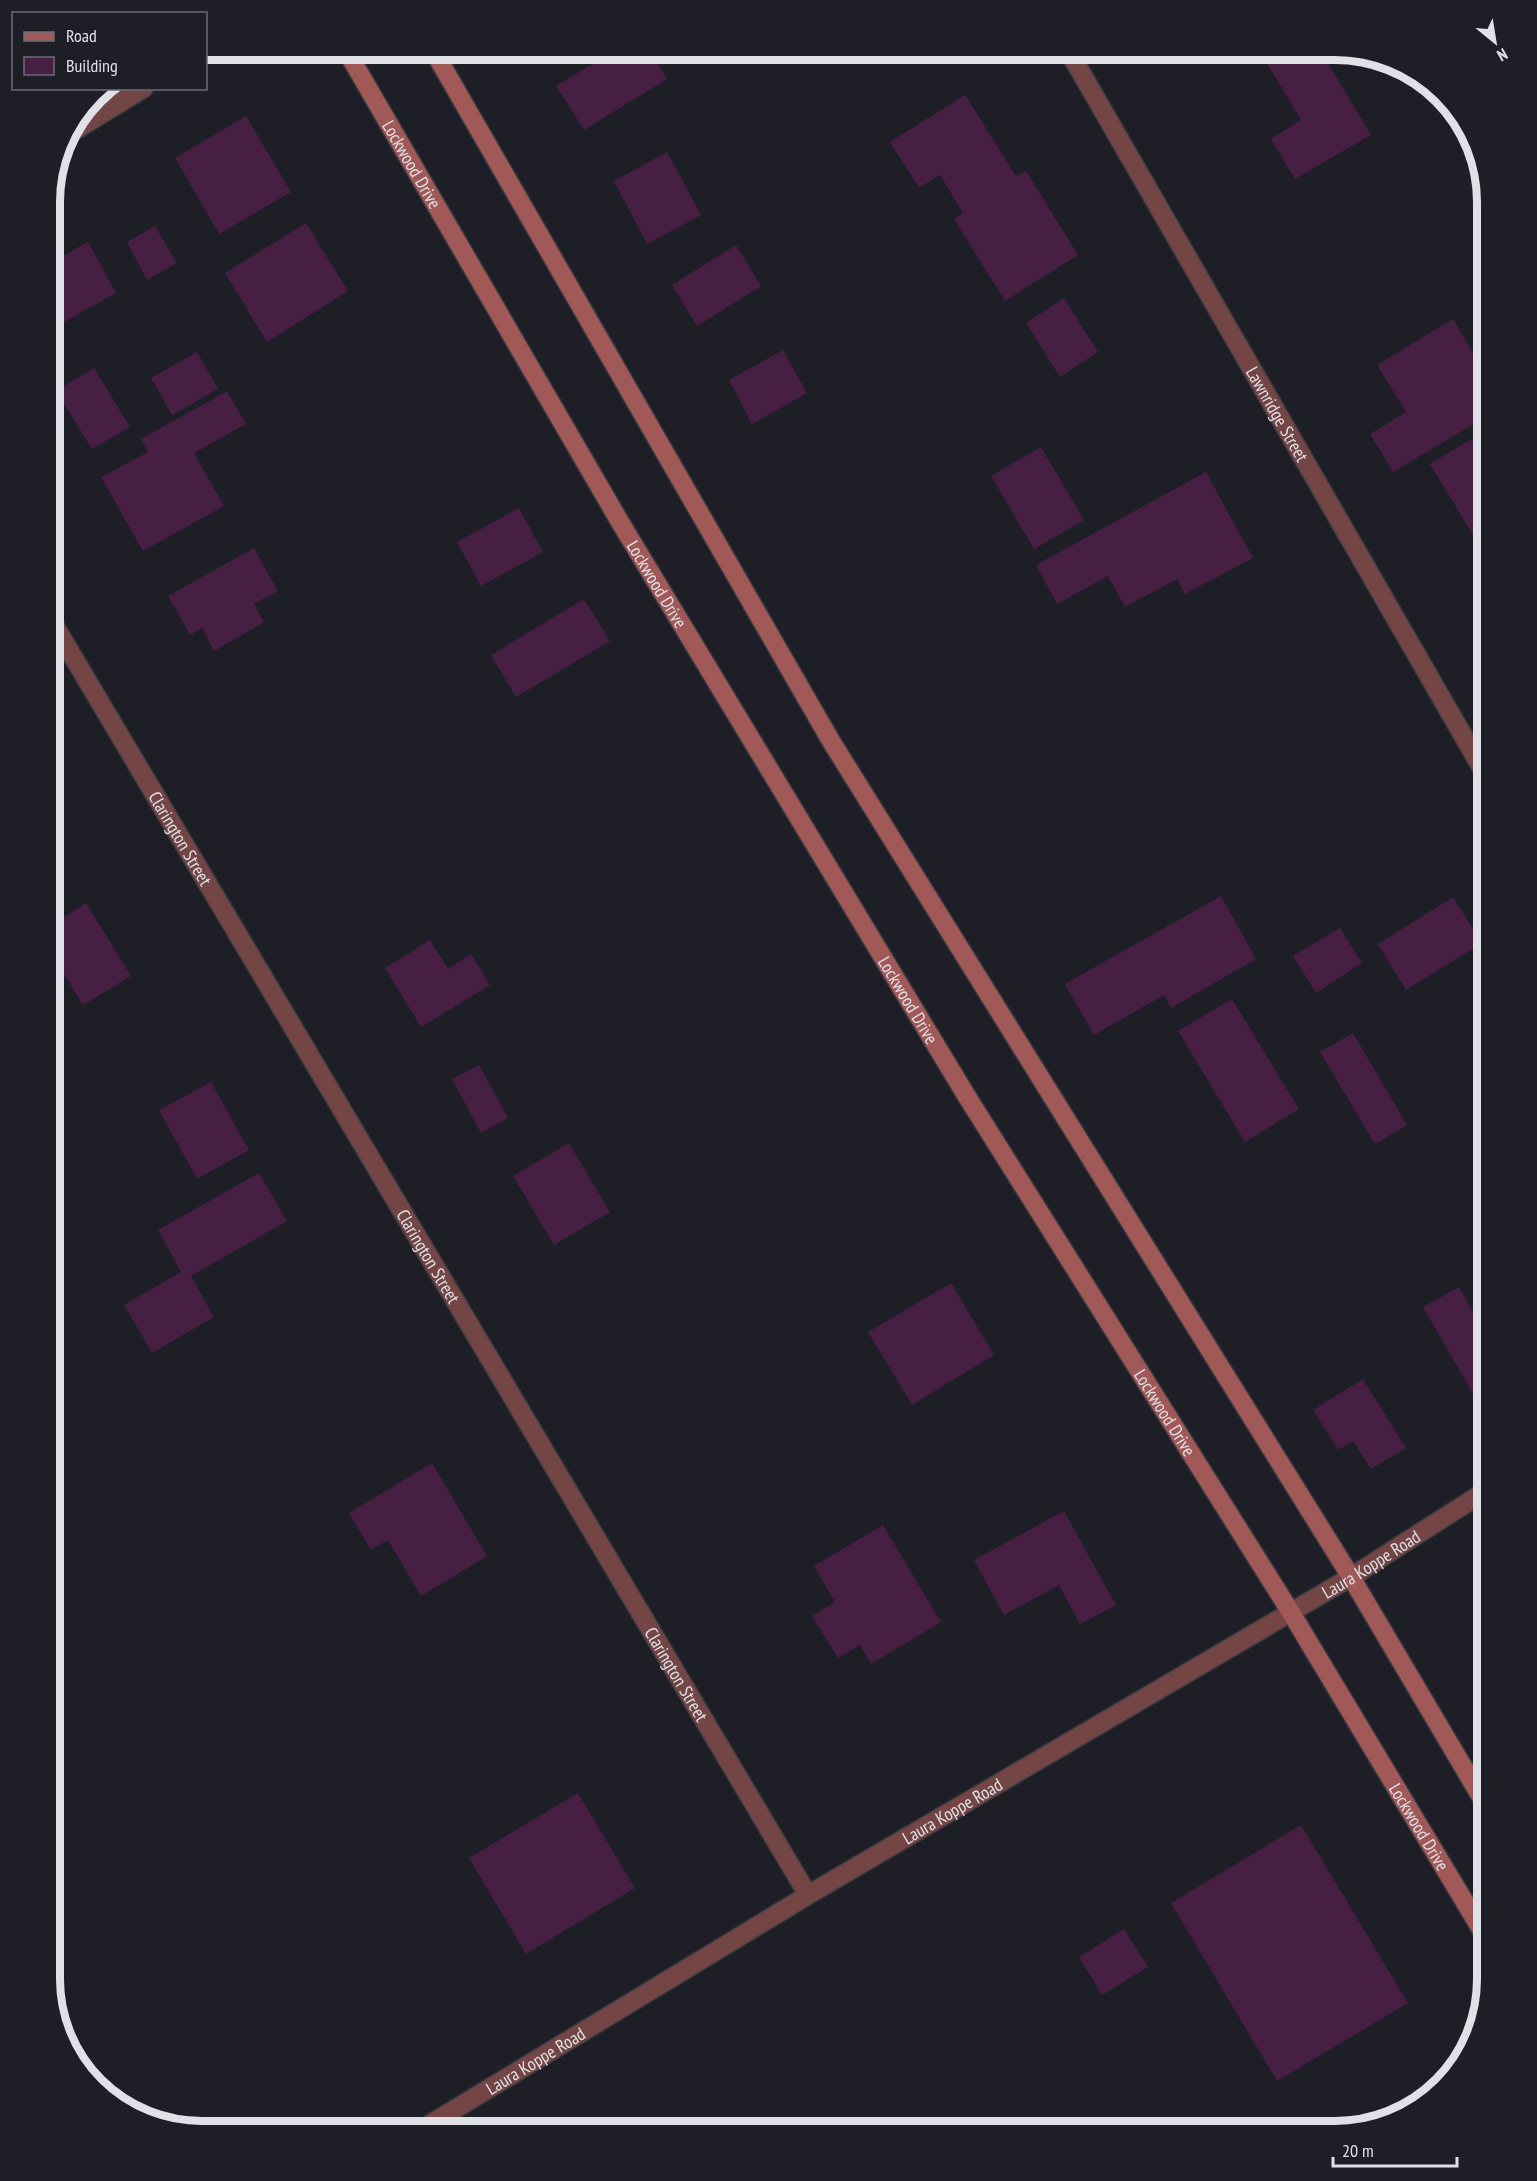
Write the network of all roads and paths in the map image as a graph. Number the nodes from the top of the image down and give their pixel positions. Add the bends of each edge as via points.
1 (352, 60) edge
2 (439, 60) edge
3 (1074, 60) edge
4 (141, 90) edge
5 (82, 126) edge
6 (60, 635) edge
7 (1477, 758) edge
8 (1477, 1497) edge
9 (1351, 1577) junction
10 (1290, 1611) junction
11 (1477, 1789) edge
12 (808, 1895) junction
13 (1477, 1921) edge
14 (435, 2121) edge

1 - 10 main road, Lockwood Drive via 620,522 935,1044
2 - 9 main road via 831,741
3 - 7 street, Lawnridge Street
4 - 5 street
6 - 12 street, Clarington Street
8 - 9 street, Laura Koppe Road
9 - 10 street, Laura Koppe Road
9 - 11 main road
10 - 12 street, Laura Koppe Road
10 - 13 main road, Lockwood Drive
12 - 14 street, Laura Koppe Road

